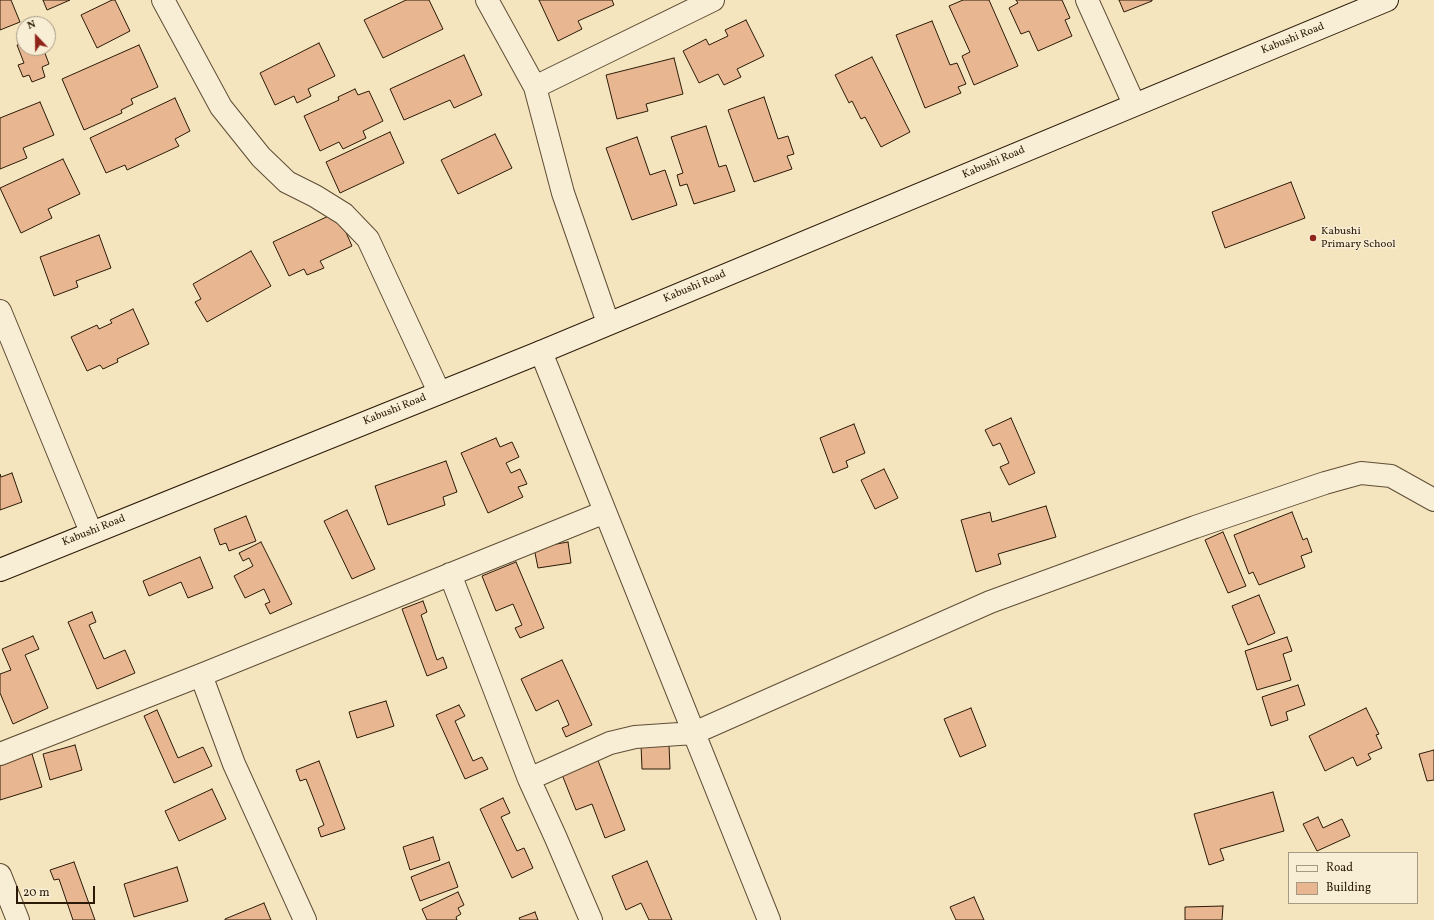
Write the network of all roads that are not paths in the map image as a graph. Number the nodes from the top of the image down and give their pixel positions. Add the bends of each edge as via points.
1 (163, 0) edge
2 (487, 0) edge
3 (713, 0) edge
4 (1087, 0) edge
5 (1387, 0) edge
6 (535, 87) junction
7 (1134, 104) junction
8 (0, 311) edge
9 (608, 324) junction
10 (6, 345) edge
11 (541, 352) junction
12 (439, 392) junction
13 (1434, 500) edge
14 (605, 512) junction
15 (92, 532) junction
16 (0, 570) edge
17 (450, 574) junction
18 (201, 675) junction
19 (694, 733) junction
20 (0, 754) edge
21 (529, 779) junction
22 (0, 875) edge
23 (765, 919) edge
24 (18, 920) edge
25 (305, 920) edge
26 (591, 920) edge

1 - 12 street via 221,107 261,157 287,182 344,214 368,239
2 - 6 street
3 - 6 street
4 - 7 street
5 - 7 street, Kabushi Road
6 - 9 street via 563,193
7 - 9 street, Kabushi Road
8 - 10 street
9 - 11 street, Kabushi Road
10 - 15 street
11 - 12 street, Kabushi Road
11 - 14 street
12 - 15 street, Kabushi Road
13 - 19 street via 1391,476 1361,473 1325,483 1195,527 990,602
14 - 17 street
14 - 19 street
15 - 16 street, Kabushi Road
17 - 18 street
17 - 21 street
18 - 20 street
18 - 25 street via 234,764
19 - 21 street via 635,737 610,743
19 - 23 street
21 - 26 street
22 - 24 street

